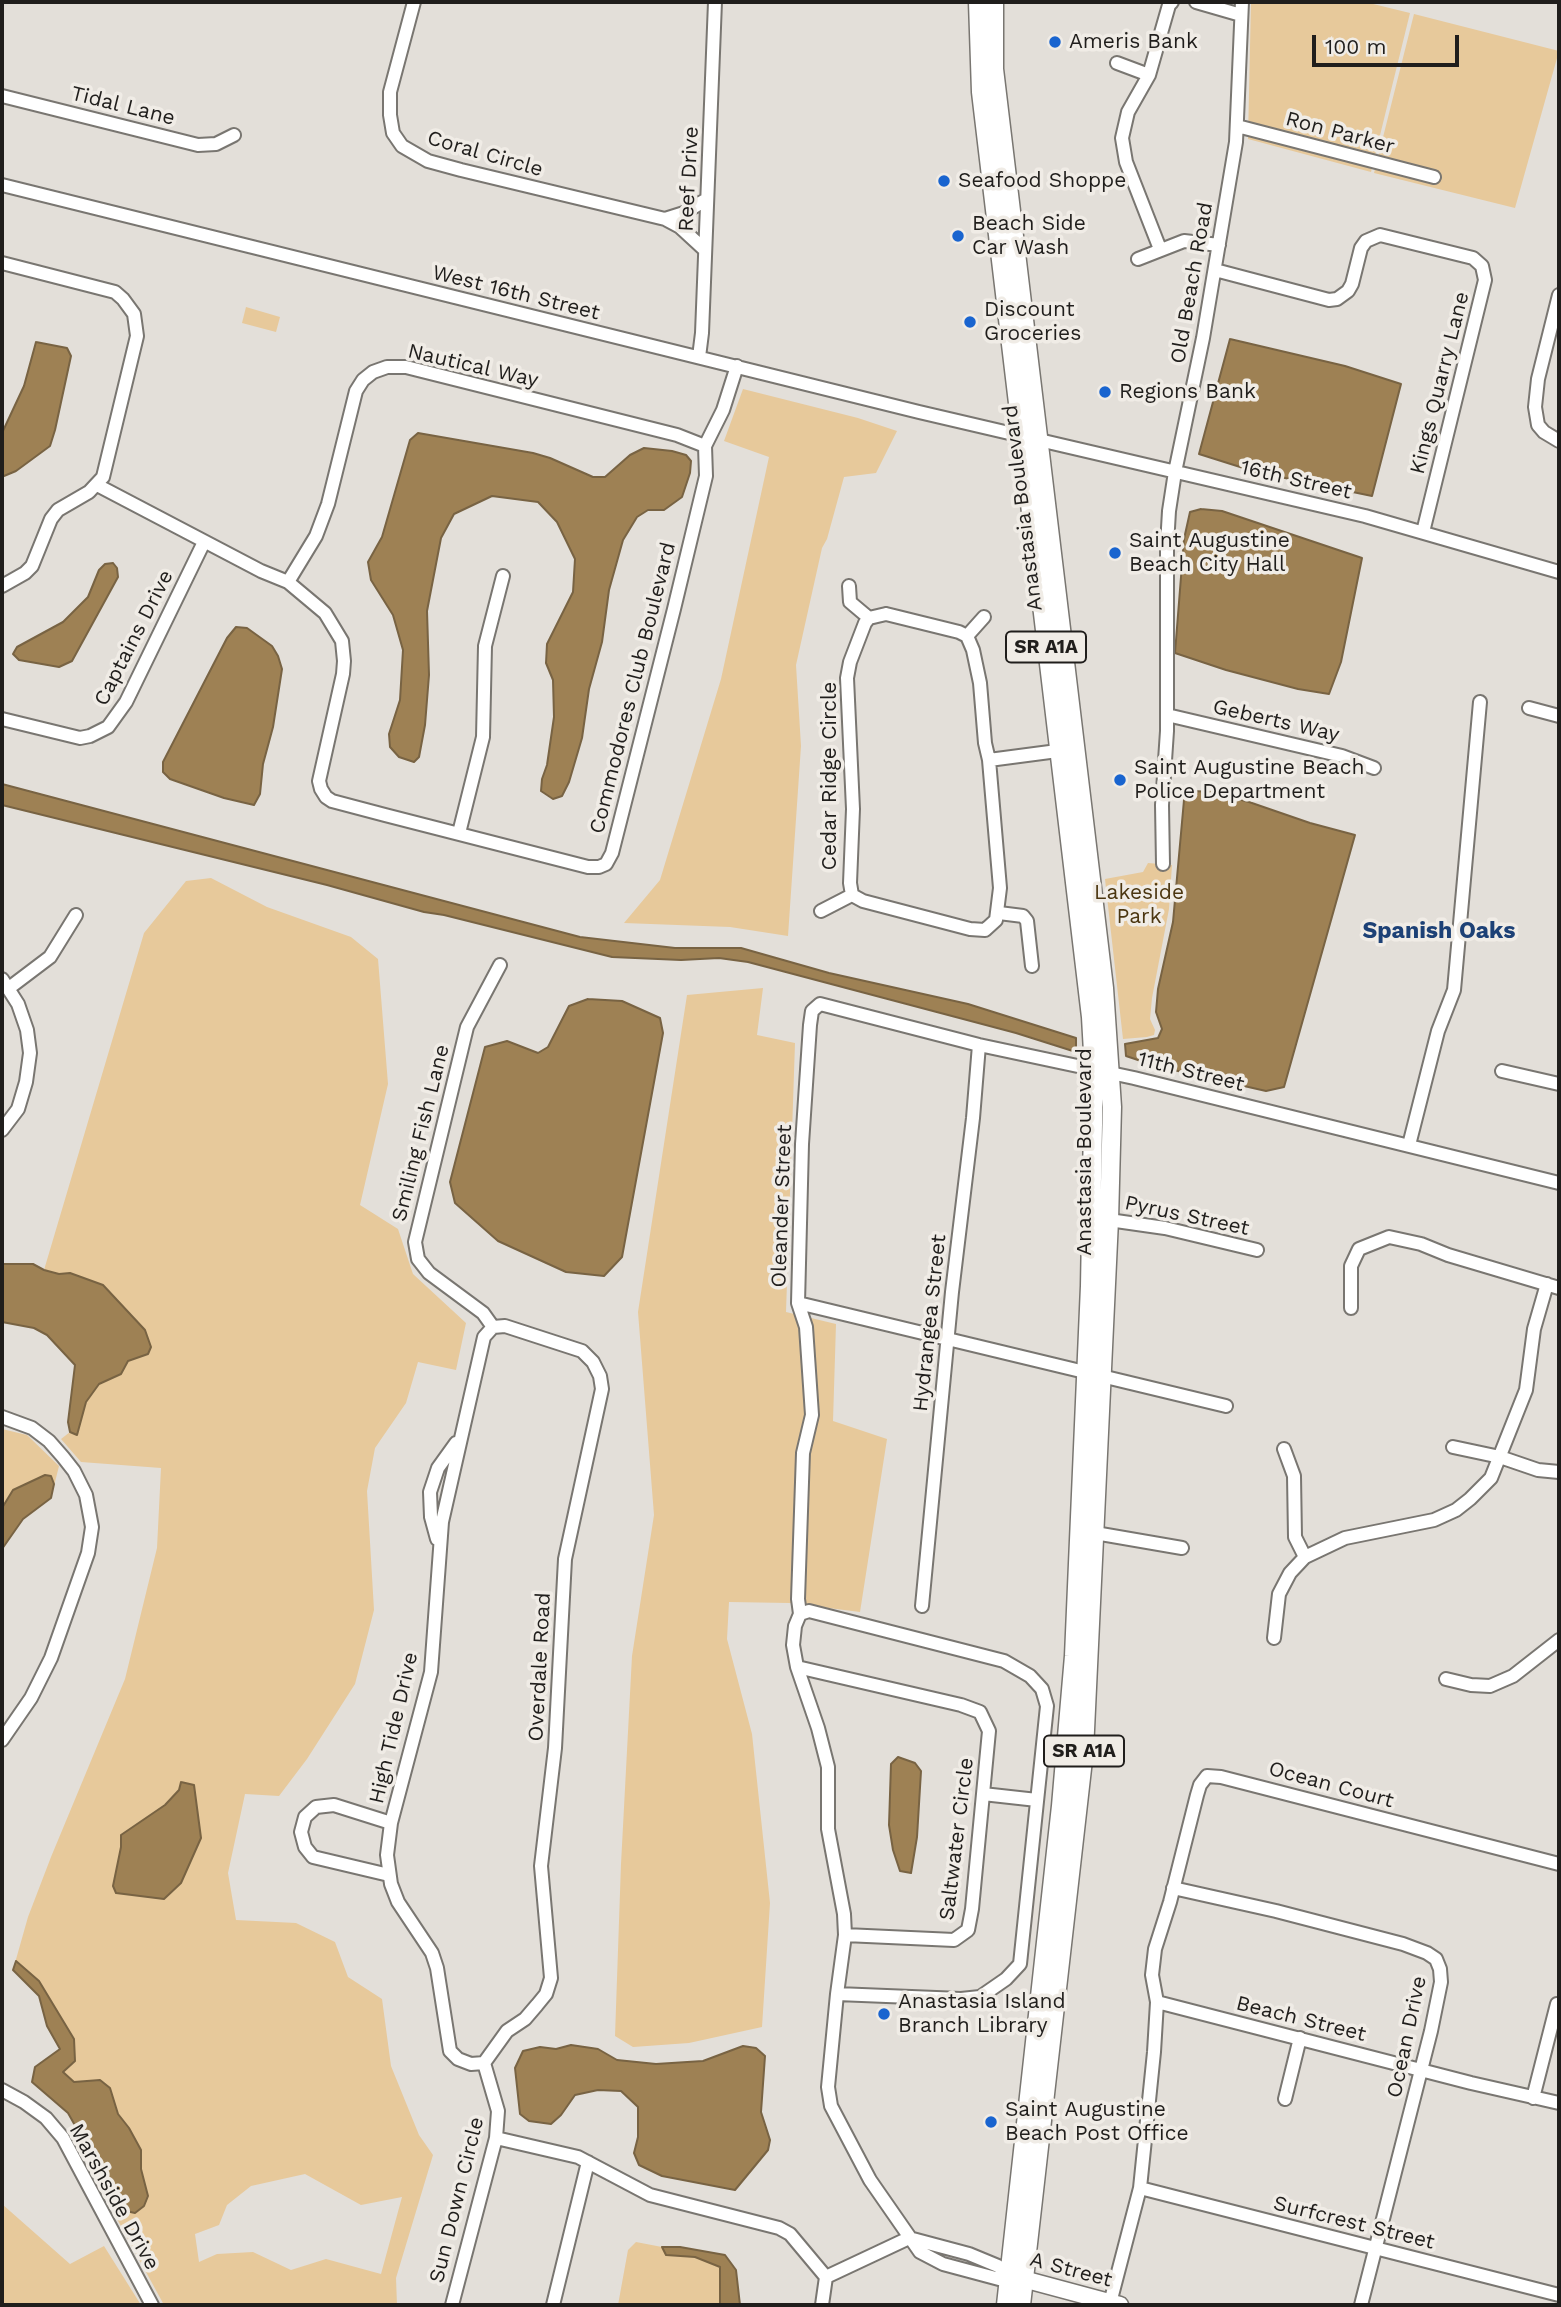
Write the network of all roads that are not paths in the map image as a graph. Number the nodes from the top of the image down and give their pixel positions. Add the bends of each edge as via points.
1 (414, 2) edge
2 (715, 2) edge
3 (978, 2) edge
4 (994, 2) edge
5 (1172, 2) edge
6 (1196, 2) edge
7 (1241, 8) edge
8 (1117, 63) dead end
9 (1149, 75) junction
10 (2, 96) edge
11 (1237, 126) junction
12 (234, 135) dead end
13 (1434, 177) dead end
14 (2, 185) edge
15 (707, 199) junction
16 (665, 219) junction
17 (1219, 245) junction
18 (1160, 249) junction
19 (705, 250) junction
20 (1138, 258) dead end
21 (2, 263) edge
22 (1215, 270) junction
23 (1559, 295) edge
24 (699, 358) junction
25 (737, 366) junction
26 (1030, 438) junction
27 (1559, 441) edge
28 (705, 446) junction
29 (1175, 472) junction
30 (97, 485) junction
31 (1423, 532) junction
32 (204, 542) junction
33 (1559, 572) edge
34 (503, 576) dead end
35 (288, 582) junction
36 (2, 586) edge
37 (849, 586) dead end
38 (984, 617) dead end
39 (869, 618) junction
40 (967, 636) junction
41 (1480, 702) dead end
42 (1529, 708) dead end
43 (1167, 715) junction
44 (1559, 716) edge
45 (2, 719) edge
46 (1067, 750) junction
47 (989, 760) junction
48 (1374, 768) dead end
49 (459, 833) junction
50 (1163, 864) dead end
51 (852, 895) junction
52 (821, 911) dead end
53 (999, 913) junction
54 (76, 915) dead end
55 (500, 965) dead end
56 (1032, 966) dead end
57 (6, 984) edge
58 (814, 1009) joint
59 (979, 1045) junction
60 (1102, 1071) junction
61 (1502, 1071) dead end
62 (1559, 1084) edge
63 (2, 1130) edge
64 (1409, 1145) junction
65 (1559, 1183) edge
66 (1109, 1220) junction
67 (1257, 1251) dead end
68 (1553, 1286) edge
69 (798, 1303) junction
70 (1351, 1308) dead end
71 (493, 1327) junction
72 (949, 1339) junction
73 (1094, 1374) junction
74 (1226, 1406) dead end
75 (2, 1417) edge
76 (1453, 1447) dead end
77 (1284, 1449) dead end
78 (1500, 1457) junction
79 (1559, 1472) edge
80 (1095, 1533) junction
81 (1182, 1548) dead end
82 (1305, 1557) junction
83 (922, 1606) dead end
84 (800, 1614) junction
85 (1273, 1638) dead end
86 (1559, 1640) edge
87 (797, 1667) junction
88 (820, 1674) junction
89 (1446, 1679) dead end
90 (805, 1691) junction
91 (2, 1740) edge
92 (983, 1794) junction
93 (1037, 1800) junction
94 (391, 1824) junction
95 (1559, 1864) edge
96 (389, 1875) junction
97 (1173, 1888) junction
98 (845, 1935) junction
99 (837, 1994) junction
100 (1157, 2001) junction
101 (1557, 2004) dead end
102 (1300, 2038) junction
103 (484, 2063) junction
104 (1422, 2070) junction
105 (2, 2090) edge
106 (1533, 2098) junction
107 (1285, 2099) dead end
108 (1559, 2104) edge
109 (496, 2138) junction
110 (588, 2162) junction
111 (1140, 2188) junction
112 (909, 2238) junction
113 (1376, 2248) junction
114 (826, 2277) junction
115 (1017, 2277) junction
116 (1559, 2295) edge
117 (1115, 2304) edge
118 (152, 2305) edge
119 (452, 2305) edge
120 (553, 2305) edge
121 (822, 2305) edge
122 (1006, 2305) edge
123 (1021, 2305) edge
124 (1361, 2305) edge

1 - 16 street, Coral Circle via 390,92 393,133 402,146 428,161
2 - 15 street, Reef Drive
3 - 26 main road, Anastasia Boulevard / SR A1A via 981,92
4 - 26 main road, Anastasia Boulevard / SR A1A via 994,69
5 - 9 street
6 - 7 street
7 - 11 street, Old Beach Road
8 - 9 street
9 - 18 street via 1128,113 1122,138 1126,162
10 - 12 street, Tidal Lane via 198,145 216,144
11 - 13 street, Ron Parker
11 - 17 street, Old Beach Road
14 - 24 street, West 16th Street
15 - 16 street
15 - 19 street, Reef Drive
16 - 19 street, Coral Circle
17 - 18 street via 1184,242
17 - 22 street, Old Beach Road
18 - 20 street
19 - 24 street, Reef Drive
21 - 30 street via 105,288 123,299 134,314 137,336 107,467
22 - 29 street, Old Beach Road
22 - 31 street, Kings Quarry Lane via 1337,299 1352,284 1366,241 1380,235 1472,258 1482,266 1485,280
23 - 27 street via 1535,407 1538,425
24 - 25 street, West 16th Street
25 - 26 street, West 16th Street
25 - 28 street, Commodores Club Boulevard
26 - 29 street, 16th Street
26 - 46 main road, Anastasia Boulevard / SR A1A
28 - 35 street, Nautical Way via 406,367 387,367 373,372 356,391 328,504 316,536
28 - 49 street, Commodores Club Boulevard via 706,476 699,507 606,864 588,867
29 - 31 street, 16th Street
29 - 43 street, Old Beach Road via 1167,545
30 - 32 street, Commodores Club Boulevard
30 - 36 street via 58,510 32,566
31 - 33 street, 16th Street
32 - 35 street, Commodores Club Boulevard
32 - 45 street, Captains Drive via 126,702 108,727 80,738
34 - 49 street via 485,646 483,737
35 - 49 street, Commodores Club Boulevard via 326,613 342,641 343,674 321,789 332,801
37 - 39 street via 850,602
38 - 40 street
39 - 40 street via 886,614
39 - 51 street, Cedar Ridge Circle via 847,678
40 - 47 street via 980,683
41 - 64 street via 1454,990 1438,1031
42 - 44 street
43 - 48 street, Geberts Way via 1342,756
43 - 50 street, Old Beach Road
46 - 47 street
46 - 60 main road, Anastasia Boulevard / SR A1A via 1104,988
47 - 53 street
51 - 52 street
51 - 53 street, Cedar Ridge Circle via 970,929 985,930
53 - 56 street via 1023,916 1027,921
54 - 57 street via 50,957
55 - 71 street, Smiling Fish Lane via 467,1027 415,1242 418,1259 429,1273 483,1312
57 - 63 street via 27,1030 30,1054 18,1108
58 - 59 street, 11th Street via 820,1004
58 - 69 street, Oleander Street via 808,1047
59 - 60 street, 11th Street
59 - 72 street, Hydrangea Street
60 - 64 street, 11th Street
60 - 66 main road, Anastasia Boulevard / SR A1A via 1112,1107
60 - 73 main road, Anastasia Boulevard / SR A1A via 1092,1205
61 - 62 street
64 - 65 street, 11th Street
66 - 67 street, Pyrus Street via 1165,1228
66 - 73 main road, Anastasia Boulevard / SR A1A
68 - 70 street via 1389,1237 1359,1249 1351,1266
68 - 78 street via 1534,1329 1526,1390
69 - 72 street
69 - 84 street, Oleander Street via 806,1327 812,1415 803,1453
71 - 94 street, High Tide Drive via 484,1337 442,1522 431,1672
71 - 103 street, Overdale Road via 505,1326 582,1351 593,1362 602,1389 565,1559 555,1748 541,1866 551,1978 537,2006 507,2031
72 - 73 street
72 - 83 street, Hydrangea Street
73 - 74 street
73 - 80 main road, Anastasia Boulevard / SR A1A
73 - 115 main road, Anastasia Boulevard / SR A1A via 1072,1683
75 - 91 street via 32,1428 63,1457 86,1495 92,1527 75,1594 51,1658
76 - 78 street
77 - 82 street via 1294,1476 1295,1537
78 - 79 street
78 - 82 street via 1491,1478 1456,1510 1434,1520 1345,1538
80 - 81 street
80 - 115 main road, Anastasia Boulevard / SR A1A via 1084,1751
82 - 85 street via 1283,1584
84 - 87 street via 793,1645
84 - 93 street via 809,1611 1004,1661 1030,1676 1042,1689 1046,1706
86 - 89 street via 1513,1676 1490,1685
87 - 88 street, Saltwater Circle
87 - 90 street
88 - 90 street
88 - 92 street, Saltwater Circle via 980,1712 989,1731
90 - 98 street via 828,1767 828,1829
92 - 93 street
92 - 98 street, Saltwater Circle via 968,1930 954,1940
93 - 99 street via 1020,1964 1006,1979 979,1997 961,2000
94 - 96 street, High Tide Drive
94 - 96 street via 334,1805 316,1807 305,1817 301,1832 313,1857
95 - 97 street, Ocean Court via 1208,1776 1200,1784
96 - 103 street, High Tide Drive via 398,1902 432,1953 450,2051 471,2064
97 - 100 street via 1155,1949 1152,1975
97 - 104 street, Ocean Drive via 1383,1938 1436,1959 1441,1982
98 - 99 street
99 - 112 street via 828,2087 831,2106 870,2180
100 - 102 street, Beach Street
100 - 111 street
101 - 106 street
102 - 104 street, Beach Street
102 - 107 street
103 - 109 street, Sun Down Circle via 498,2111
104 - 106 street, Beach Street
104 - 113 street, Ocean Drive
105 - 118 street, Marshside Drive via 46,2118 63,2138
106 - 108 street, Beach Street
109 - 110 street
109 - 119 street, Sun Down Circle
110 - 114 street via 650,2195 779,2228 790,2234
110 - 120 street
111 - 113 street, Surfcrest Street
111 - 117 street
112 - 114 street
112 - 115 street via 925,2256 943,2264 999,2279
113 - 116 street, Surfcrest Street
113 - 124 street, Ocean Drive
114 - 121 street
115 - 117 street, A Street
115 - 122 main road, Anastasia Boulevard / SR A1A
115 - 123 main road, Anastasia Boulevard / SR A1A

